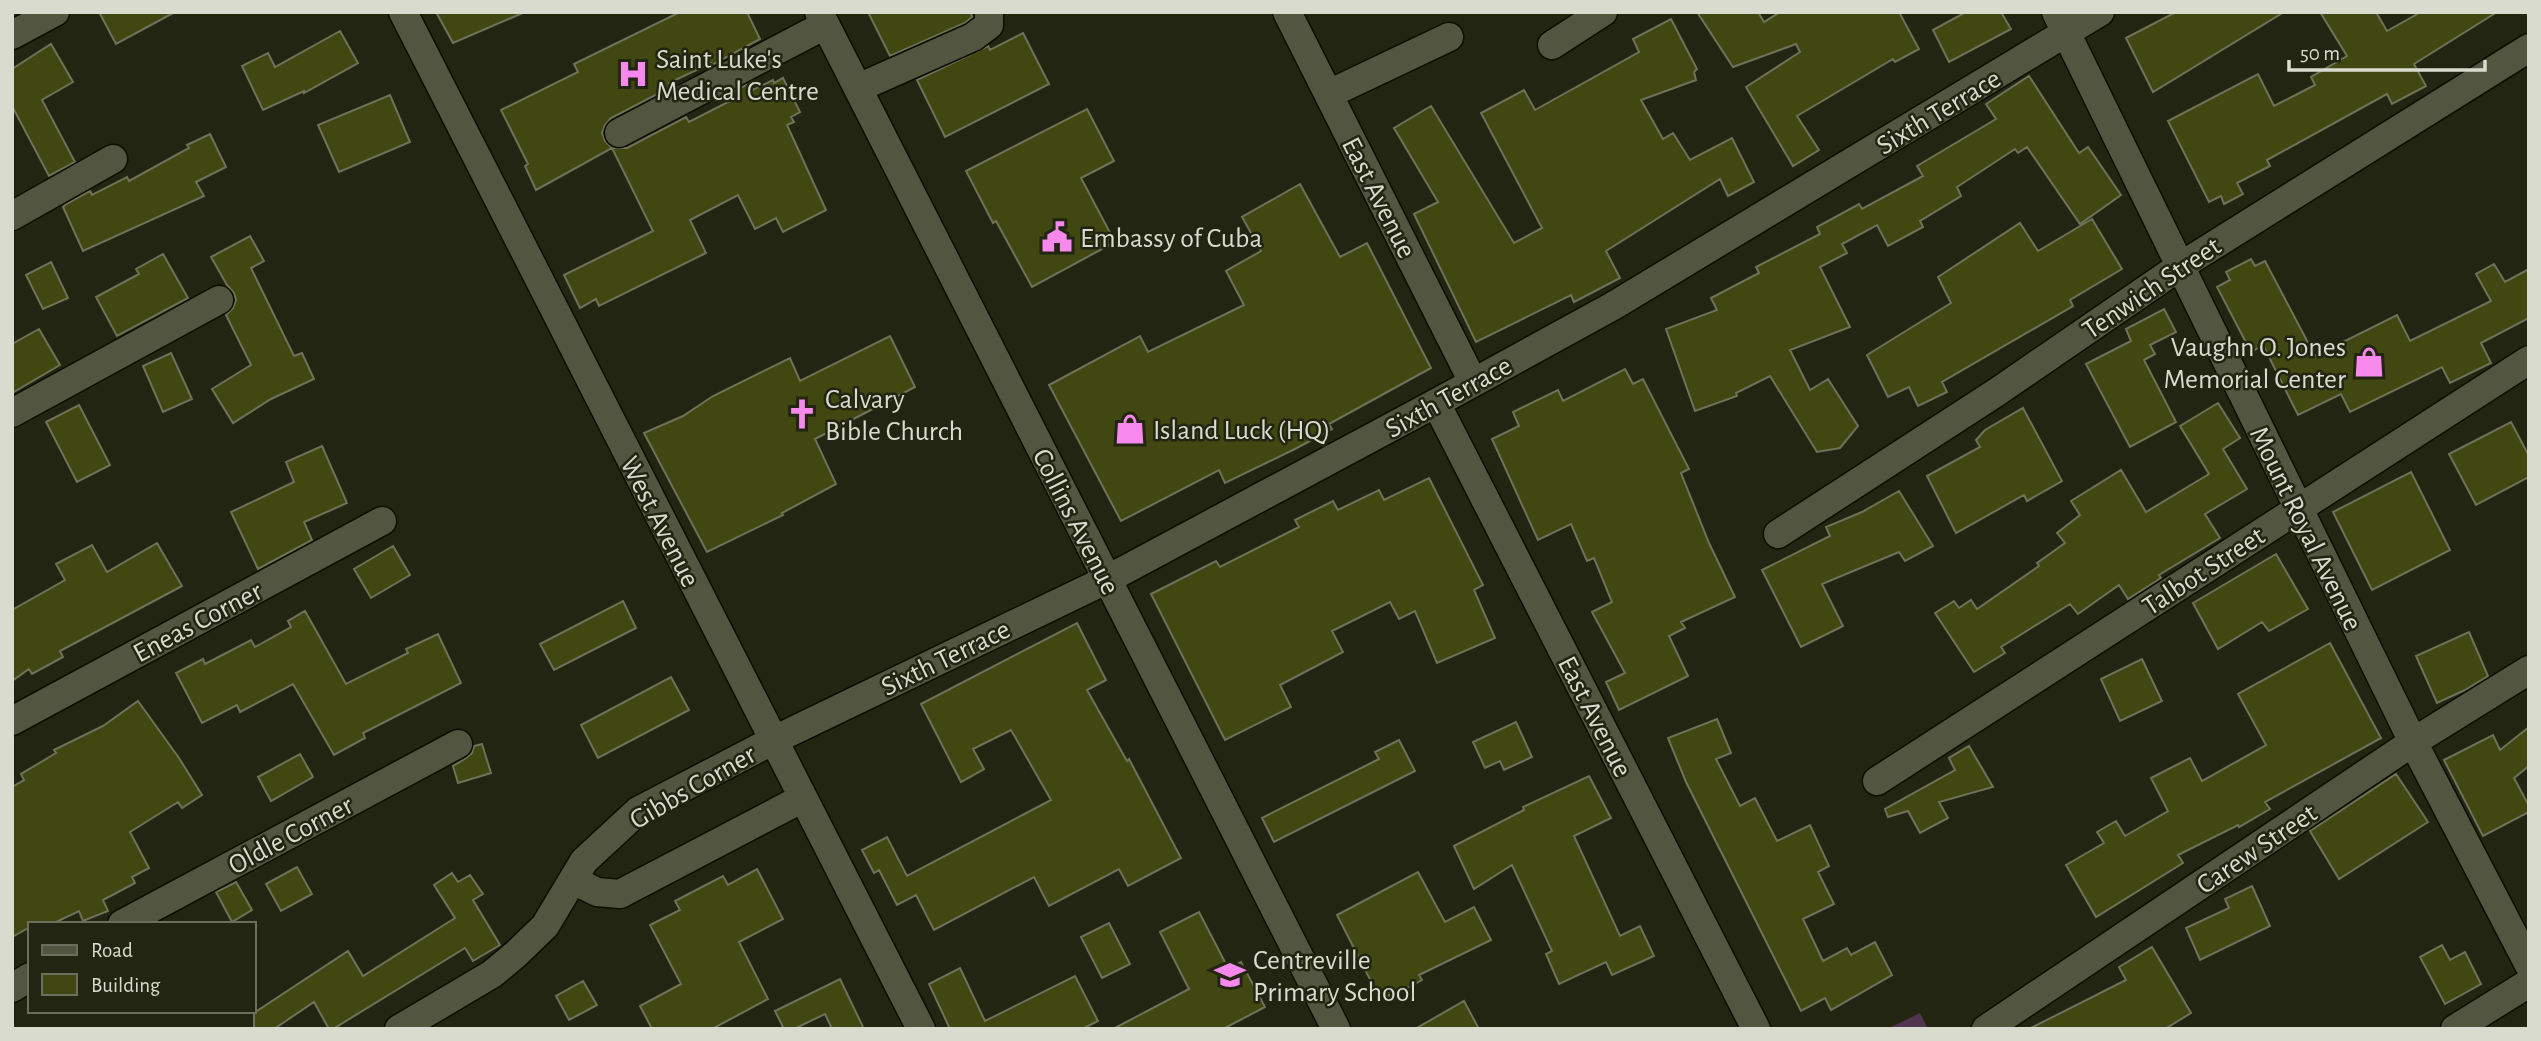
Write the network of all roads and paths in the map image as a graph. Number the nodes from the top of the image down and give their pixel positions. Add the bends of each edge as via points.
1 (55, 12) edge
2 (403, 12) edge
3 (989, 12) edge
4 (1287, 12) edge
5 (1603, 12) edge
6 (2100, 12) edge
7 (822, 18) edge
8 (2061, 23) edge
9 (12, 35) edge
10 (1448, 37) dead end
11 (1552, 45) dead end
12 (2529, 48) edge
13 (858, 89) junction
14 (1329, 94) junction
15 (620, 133) dead end
16 (113, 159) dead end
17 (12, 216) edge
18 (2179, 267) junction
19 (219, 300) dead end
20 (2529, 360) edge
21 (1473, 382) junction
22 (1436, 403) junction
23 (12, 413) edge
24 (2298, 509) junction
25 (382, 521) dead end
26 (1778, 534) dead end
27 (1106, 580) junction
28 (2529, 670) edge
29 (12, 721) edge
30 (774, 740) junction
31 (2413, 742) junction
32 (458, 744) dead end
33 (1877, 781) dead end
34 (803, 798) junction
35 (572, 880) junction
36 (126, 922) edge
37 (2529, 965) edge
38 (28, 978) edge
39 (2529, 983) edge
40 (12, 988) edge
41 (399, 1029) edge
42 (920, 1029) edge
43 (1336, 1029) edge
44 (1756, 1029) edge
45 (1986, 1029) edge
46 (2455, 1029) edge

1 - 9 street
2 - 30 street, West Avenue
3 - 13 street via 989,25 973,37
4 - 14 street, East Avenue
5 - 11 street
6 - 8 street, Sixth Terrace
7 - 13 street, Collins Avenue
7 - 15 street
8 - 18 street, Mount Royal Avenue
8 - 21 street, Sixth Terrace via 1613,306
10 - 14 street
12 - 18 street, Tenwich Street
13 - 27 street, Collins Avenue
14 - 21 street, East Avenue
16 - 17 street
18 - 24 street, Mount Royal Avenue
18 - 26 street, Tenwich Street
19 - 23 street
20 - 24 street, Talbot Street
21 - 22 street, Sixth Terrace
22 - 27 street, Sixth Terrace
22 - 44 street, East Avenue
24 - 31 street, Mount Royal Avenue
24 - 33 street, Talbot Street
25 - 29 street, Eneas Corner
27 - 30 street, Sixth Terrace
27 - 43 street, Collins Avenue
28 - 31 street, Carew Street
30 - 34 street, West Avenue
30 - 35 street, Gibbs Corner via 638,811 584,861
31 - 37 street, Mount Royal Avenue
31 - 45 street, Carew Street
32 - 36 street, Oldle Corner
34 - 35 street via 620,894 597,892
34 - 42 street, West Avenue
35 - 41 street, Gibbs Corner via 545,926 508,961
38 - 40 street
39 - 46 street

